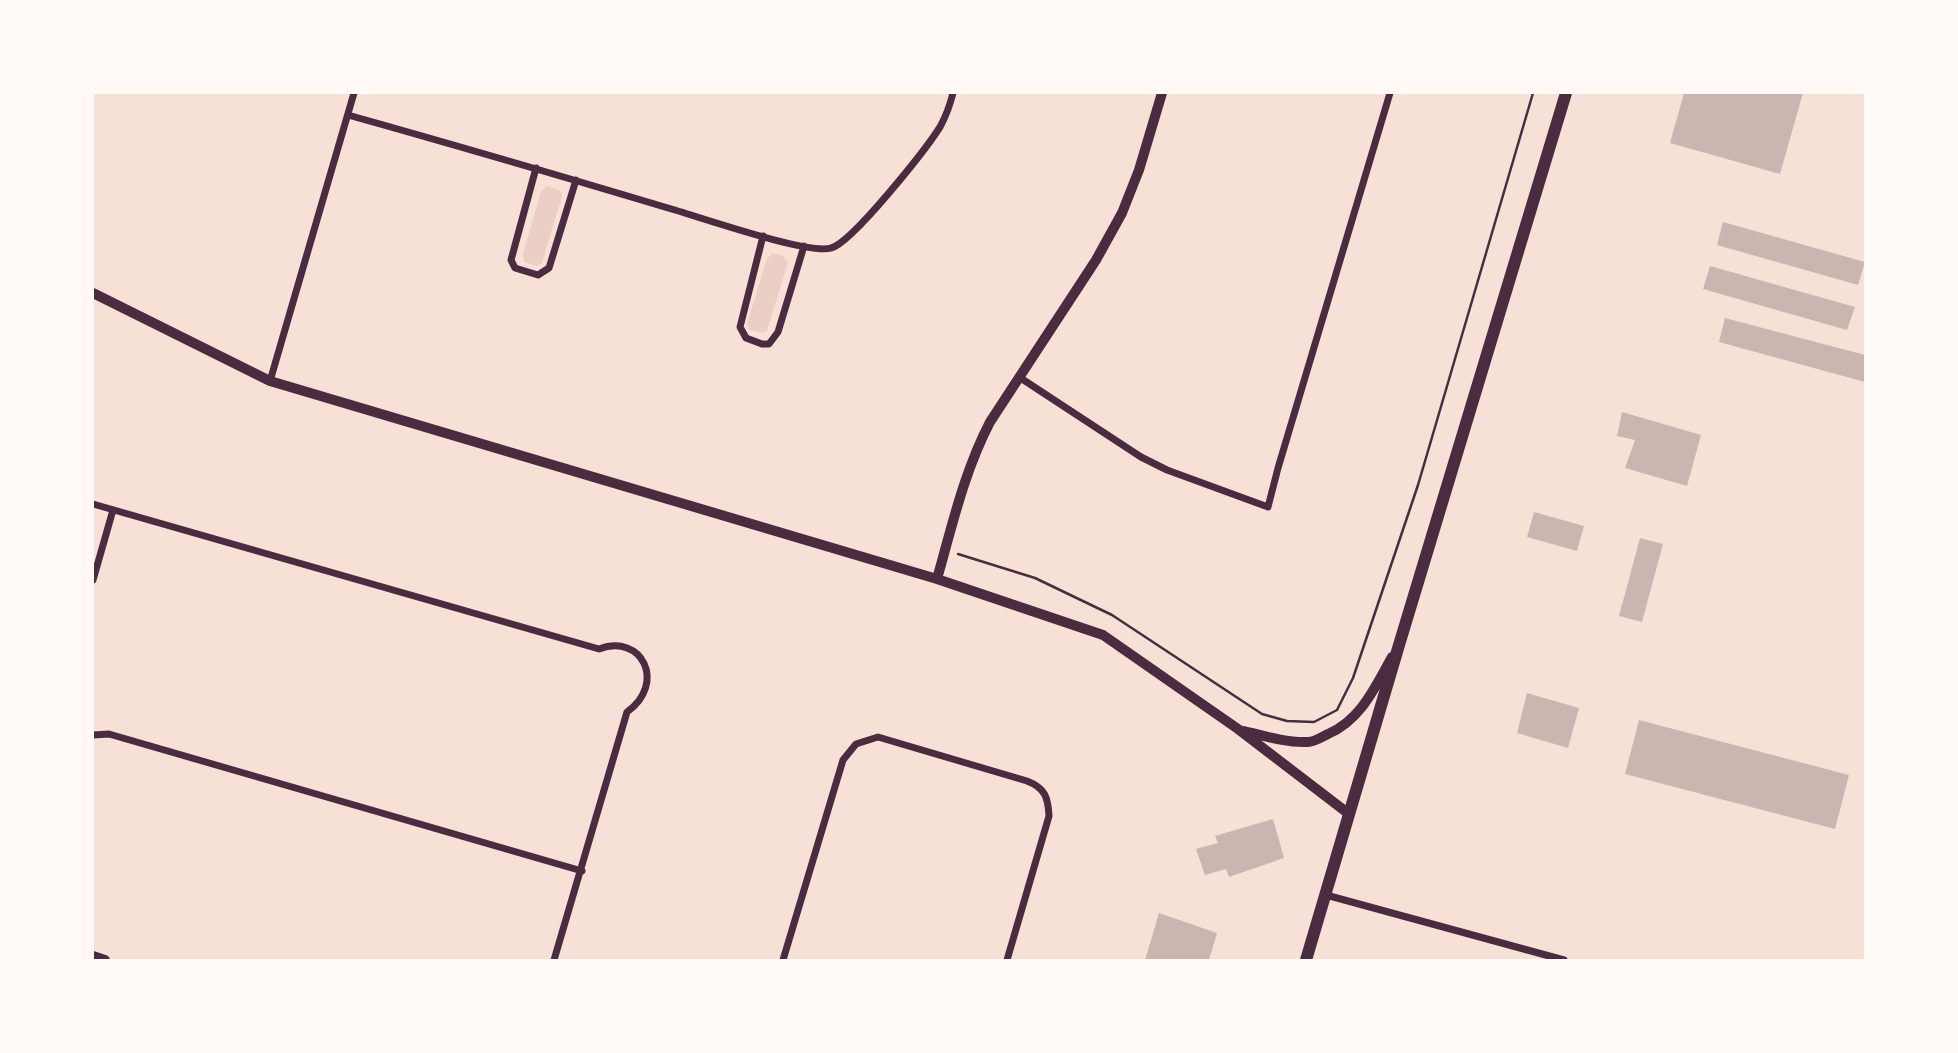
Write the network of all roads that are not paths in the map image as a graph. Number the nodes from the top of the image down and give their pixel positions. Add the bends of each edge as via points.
1 (354, 93) edge
2 (953, 93) edge
3 (1163, 93) edge
4 (1390, 93) edge
5 (1566, 93) edge
6 (348, 115) junction
7 (536, 169) junction
8 (576, 180) junction
9 (763, 236) junction
10 (804, 246) junction
11 (93, 293) edge
12 (1019, 377) junction
13 (270, 381) junction
14 (93, 504) edge
15 (113, 510) junction
16 (937, 579) junction
17 (93, 580) edge
18 (1399, 645) junction
19 (1238, 729) junction
20 (93, 735) edge
21 (1349, 814) junction
22 (582, 871) junction
23 (1326, 895) junction
24 (93, 956) edge
25 (105, 960) edge
26 (554, 960) edge
27 (783, 960) edge
28 (1007, 960) edge
29 (1306, 960) edge
30 (1564, 960) edge

1 - 6 street
2 - 10 street via 939,127 859,228 830,249
3 - 12 street via 1122,213
4 - 12 street via 1268,507 1141,457
5 - 18 main road
6 - 7 street
6 - 13 street
7 - 8 street
7 - 8 street via 511,260 515,268 538,275 549,268
8 - 9 street
9 - 10 street
9 - 10 street via 740,327 746,338 762,344 769,344 778,332
11 - 13 street
12 - 16 street via 970,464
13 - 16 street
14 - 15 street
15 - 17 street
15 - 22 street via 598,649 623,646 636,653 648,676 646,691 628,712
16 - 19 street via 1102,635
18 - 19 street via 1365,704 1340,729 1310,742
18 - 21 main road
19 - 21 street
20 - 22 street via 109,734
21 - 23 main road
22 - 26 street
23 - 29 main road
23 - 30 street
24 - 25 street
27 - 28 street via 843,760 856,744 878,737 1027,781 1039,786 1048,800 1049,816

